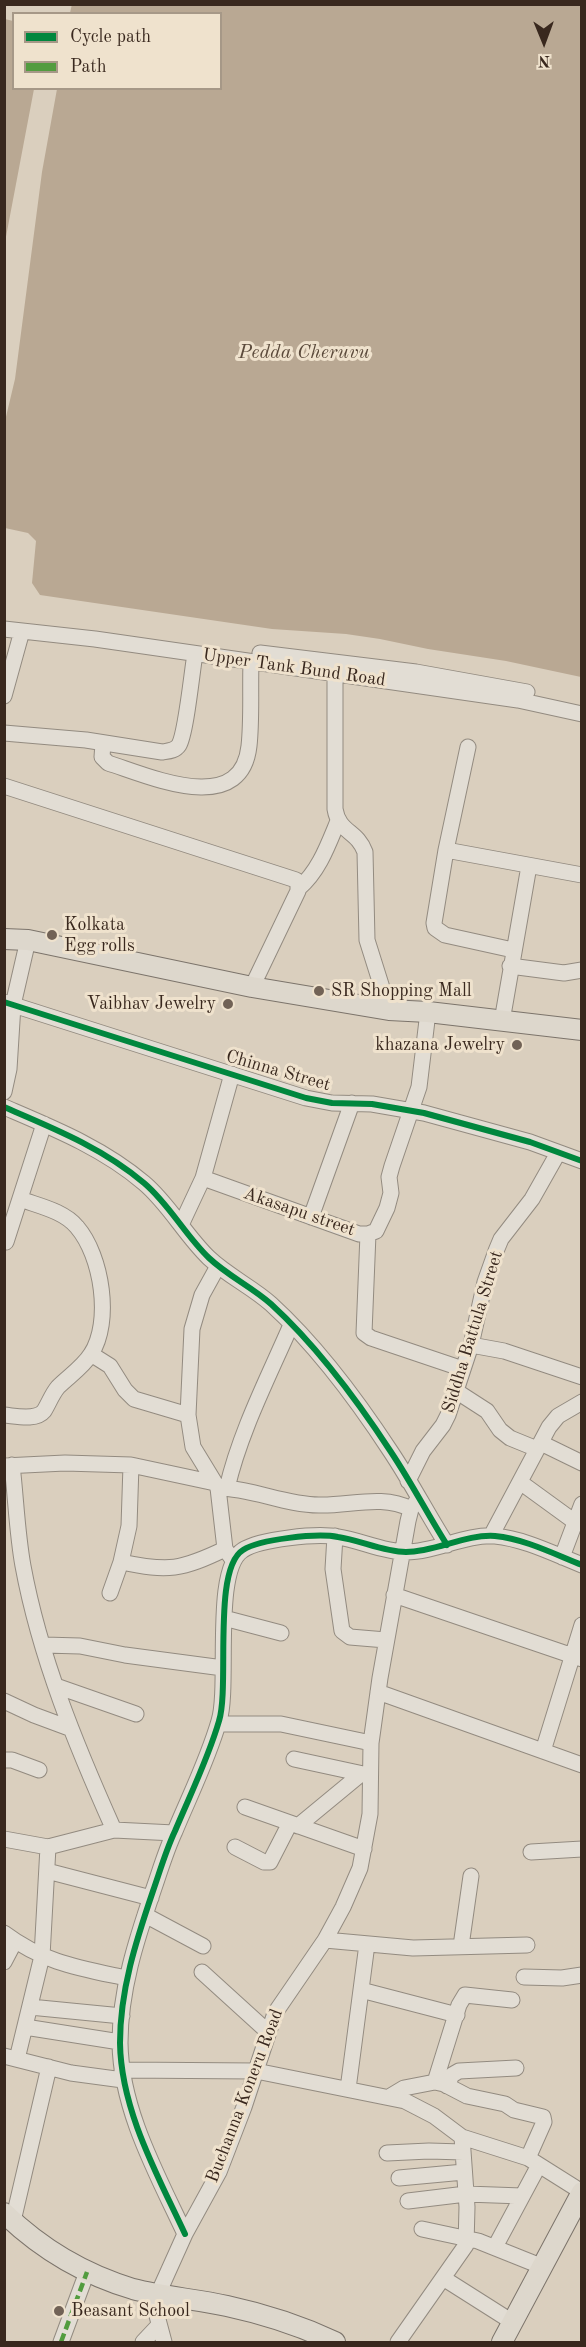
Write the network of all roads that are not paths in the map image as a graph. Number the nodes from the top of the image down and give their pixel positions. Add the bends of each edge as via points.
1 (4, 621) edge
2 (4, 629) edge
3 (22, 631) junction
4 (195, 654) junction
5 (251, 662) junction
6 (335, 674) junction
7 (4, 696) edge
8 (582, 704) edge
9 (582, 714) edge
10 (4, 733) edge
11 (103, 743) junction
12 (468, 747) dead end
13 (4, 786) edge
14 (338, 821) junction
15 (446, 850) junction
16 (529, 866) junction
17 (582, 875) edge
18 (299, 888) junction
19 (4, 939) edge
20 (28, 940) junction
21 (513, 950) junction
22 (510, 966) junction
23 (582, 970) edge
24 (252, 987) junction
25 (9, 1004) edge
26 (389, 1010) junction
27 (428, 1012) junction
28 (502, 1022) junction
29 (582, 1030) edge
30 (231, 1074) junction
31 (4, 1092) edge
32 (352, 1103) junction
33 (4, 1107) edge
34 (412, 1111) junction
35 (44, 1124) junction
36 (558, 1152) junction
37 (582, 1161) edge
38 (203, 1178) junction
39 (20, 1199) junction
40 (311, 1217) junction
41 (181, 1225) junction
42 (368, 1234) junction
43 (6, 1242) dead end
44 (218, 1266) junction
45 (291, 1325) junction
46 (471, 1345) junction
47 (91, 1354) junction
48 (463, 1369) junction
49 (582, 1377) edge
50 (456, 1391) junction
51 (582, 1402) edge
52 (4, 1415) edge
53 (188, 1415) junction
54 (539, 1446) junction
55 (582, 1463) edge
56 (131, 1465) junction
57 (8, 1466) edge
58 (408, 1481) junction
59 (520, 1482) junction
60 (220, 1487) junction
61 (415, 1504) junction
62 (582, 1504) edge
63 (575, 1522) junction
64 (335, 1536) junction
65 (491, 1536) junction
66 (447, 1545) junction
67 (403, 1552) junction
68 (229, 1554) junction
69 (562, 1557) junction
70 (121, 1562) junction
71 (582, 1565) edge
72 (110, 1593) dead end
73 (394, 1595) junction
74 (224, 1618) junction
75 (582, 1625) edge
76 (281, 1633) dead end
77 (386, 1640) junction
78 (44, 1645) junction
79 (577, 1657) edge
80 (222, 1668) junction
81 (56, 1686) junction
82 (378, 1692) junction
83 (4, 1701) edge
84 (136, 1714) dead end
85 (219, 1724) junction
86 (69, 1728) junction
87 (371, 1743) junction
88 (543, 1751) junction
89 (294, 1759) dead end
90 (4, 1760) edge
91 (582, 1765) edge
92 (39, 1770) dead end
93 (365, 1775) junction
94 (245, 1807) dead end
95 (294, 1824) junction
96 (114, 1830) junction
97 (174, 1833) junction
98 (4, 1839) edge
99 (48, 1847) junction
100 (235, 1847) dead end
101 (364, 1849) junction
102 (582, 1849) edge
103 (531, 1852) dead end
104 (47, 1871) junction
105 (471, 1876) dead end
106 (151, 1898) junction
107 (145, 1915) junction
108 (10, 1937) edge
109 (325, 1940) junction
110 (367, 1944) junction
111 (203, 1946) dead end
112 (461, 1946) junction
113 (527, 1946) dead end
114 (42, 1956) junction
115 (4, 1962) edge
116 (202, 1972) dead end
117 (582, 1975) edge
118 (524, 1977) dead end
119 (126, 1978) junction
120 (361, 1990) junction
121 (512, 2000) dead end
122 (30, 2007) junction
123 (457, 2015) junction
124 (122, 2016) junction
125 (25, 2027) junction
126 (268, 2032) junction
127 (120, 2042) junction
128 (11, 2058) edge
129 (49, 2067) junction
130 (516, 2068) dead end
131 (256, 2071) junction
132 (123, 2075) junction
133 (441, 2084) junction
134 (348, 2089) junction
135 (389, 2097) junction
136 (463, 2145) junction
137 (387, 2153) dead end
138 (533, 2161) junction
139 (464, 2172) junction
140 (399, 2178) dead end
141 (582, 2192) edge
142 (466, 2194) junction
143 (522, 2196) junction
144 (408, 2201) dead end
145 (9, 2217) edge
146 (422, 2229) dead end
147 (185, 2234) junction
148 (467, 2238) junction
149 (495, 2247) junction
150 (543, 2267) junction
151 (87, 2272) junction
152 (443, 2278) junction
153 (158, 2294) junction
154 (513, 2323) junction
155 (159, 2325) junction
156 (164, 2342) edge
157 (398, 2342) edge
158 (61, 2343) edge
159 (142, 2343) edge
160 (335, 2343) edge
161 (502, 2343) edge

1 - 8 street, Upper Tank Bund Road via 416,672
2 - 3 street, Upper Tank Bund Road
3 - 4 street, Upper Tank Bund Road
3 - 7 street
4 - 5 street, Upper Tank Bund Road
4 - 11 street via 178,746 162,752
5 - 6 street, Upper Tank Bund Road
5 - 11 street via 249,747 245,763 227,782 202,788 178,785 108,763 102,757
6 - 9 street, Upper Tank Bund Road via 518,700
6 - 14 street
10 - 11 street
12 - 15 street
13 - 18 street via 292,877
14 - 18 street via 313,874
14 - 26 street via 362,843 365,852 367,940
15 - 16 street
15 - 21 street via 435,928 444,935
16 - 17 street
16 - 21 street
18 - 24 street
19 - 20 main road
20 - 24 main road
20 - 25 street
21 - 22 street
22 - 23 street via 564,973
22 - 28 street
24 - 26 main road
25 - 30 street, Chinna Street
25 - 31 street via 9,1069
26 - 27 main road
27 - 28 main road
27 - 34 street, Akasapu street via 423,1065
28 - 29 main road
30 - 32 street, Chinna Street via 306,1098
30 - 38 street
32 - 34 street, Chinna Street
32 - 40 street
33 - 35 street
34 - 36 street, Chinna Street
34 - 42 street, Akasapu street via 392,1166 387,1208 376,1231
35 - 39 street
35 - 41 street via 136,1176 164,1202
36 - 37 street, Chinna Street
36 - 46 street, Siddha Battula Street via 532,1199 501,1239 485,1282
38 - 40 street, Akasapu street
38 - 41 street
39 - 43 street
39 - 47 street via 68,1219 78,1228 98,1267 99,1337
40 - 42 street, Akasapu street
41 - 44 street
42 - 48 street via 364,1333
44 - 45 street via 270,1303
44 - 53 street via 202,1295 192,1329
45 - 58 street via 357,1404
45 - 60 street
46 - 48 street, Siddha Battula Street
46 - 49 street via 504,1351
47 - 52 street via 58,1388 42,1413 32,1417
47 - 53 street via 110,1366 134,1399
48 - 50 street, Siddha Battula Street
50 - 54 street via 487,1411 510,1438
50 - 58 street, Siddha Battula Street via 444,1425 423,1451
51 - 54 street via 558,1416
53 - 60 street via 193,1447
54 - 55 street
54 - 59 street
56 - 57 street
56 - 60 street
56 - 70 street via 131,1511
57 - 78 street via 23,1564
58 - 61 street
59 - 63 street
59 - 65 street
60 - 61 street via 308,1505 381,1501
60 - 68 street
61 - 66 street
61 - 67 street, Buchanna Koneru Road
62 - 63 street
63 - 69 street
64 - 67 street
64 - 68 street via 296,1537
64 - 77 street via 333,1569 342,1631 350,1637
65 - 66 street
65 - 69 street via 523,1542
66 - 67 street
67 - 73 street, Buchanna Koneru Road
68 - 70 street via 170,1569
68 - 74 street
69 - 71 street
70 - 72 street
73 - 77 street, Buchanna Koneru Road
73 - 79 street
74 - 76 street
74 - 80 street
75 - 79 street
77 - 82 street, Buchanna Koneru Road
78 - 80 street via 80,1646
78 - 81 street
79 - 88 street
80 - 85 street
81 - 84 street
81 - 86 street
82 - 87 street, Buchanna Koneru Road
82 - 88 street
83 - 86 street
85 - 87 street via 281,1724
85 - 97 street
86 - 96 street
87 - 93 street, Buchanna Koneru Road
88 - 91 street
89 - 93 street
90 - 92 street
93 - 95 street
93 - 101 street, Buchanna Koneru Road via 370,1814
94 - 95 street
95 - 100 street via 270,1862
95 - 101 street
96 - 97 street
96 - 99 street
97 - 106 street
98 - 99 street
99 - 104 street
101 - 109 street, Buchanna Koneru Road via 352,1887
102 - 103 street
104 - 106 street
104 - 114 street
105 - 112 street
106 - 107 street
107 - 111 street
107 - 119 street
108 - 114 street
108 - 115 street
109 - 110 street
109 - 126 street, Buchanna Koneru Road via 285,1997
110 - 112 street via 413,1948
110 - 120 street
112 - 113 street
114 - 119 street via 67,1966
114 - 122 street
116 - 126 street
117 - 118 street
119 - 124 street
120 - 123 street
120 - 134 street
121 - 123 street via 465,1995
122 - 124 street
122 - 125 street
123 - 133 street
124 - 127 street
125 - 127 street
125 - 128 street
126 - 131 street, Buchanna Koneru Road
127 - 132 street
128 - 129 street
129 - 132 street via 71,2073
129 - 145 street
130 - 133 street via 459,2071
131 - 132 street
131 - 134 street
131 - 147 street, Buchanna Koneru Road via 219,2172
132 - 147 street via 153,2164
133 - 135 street via 404,2088
133 - 138 street via 467,2096 543,2116
134 - 135 street
135 - 136 street via 421,2109
136 - 137 street
136 - 138 street
136 - 139 street
138 - 141 street
138 - 143 street
139 - 140 street
139 - 142 street
141 - 150 main road
142 - 143 street
142 - 144 street
142 - 148 street
143 - 149 street
145 - 151 main road via 35,2241
146 - 148 street
147 - 153 street, Buchanna Koneru Road
148 - 149 street
148 - 152 street via 463,2251
149 - 150 street
150 - 154 main road
151 - 153 main road
151 - 158 street
152 - 154 street
152 - 157 street
153 - 155 street
153 - 160 main road via 276,2319
154 - 161 main road
155 - 156 street
155 - 159 street

